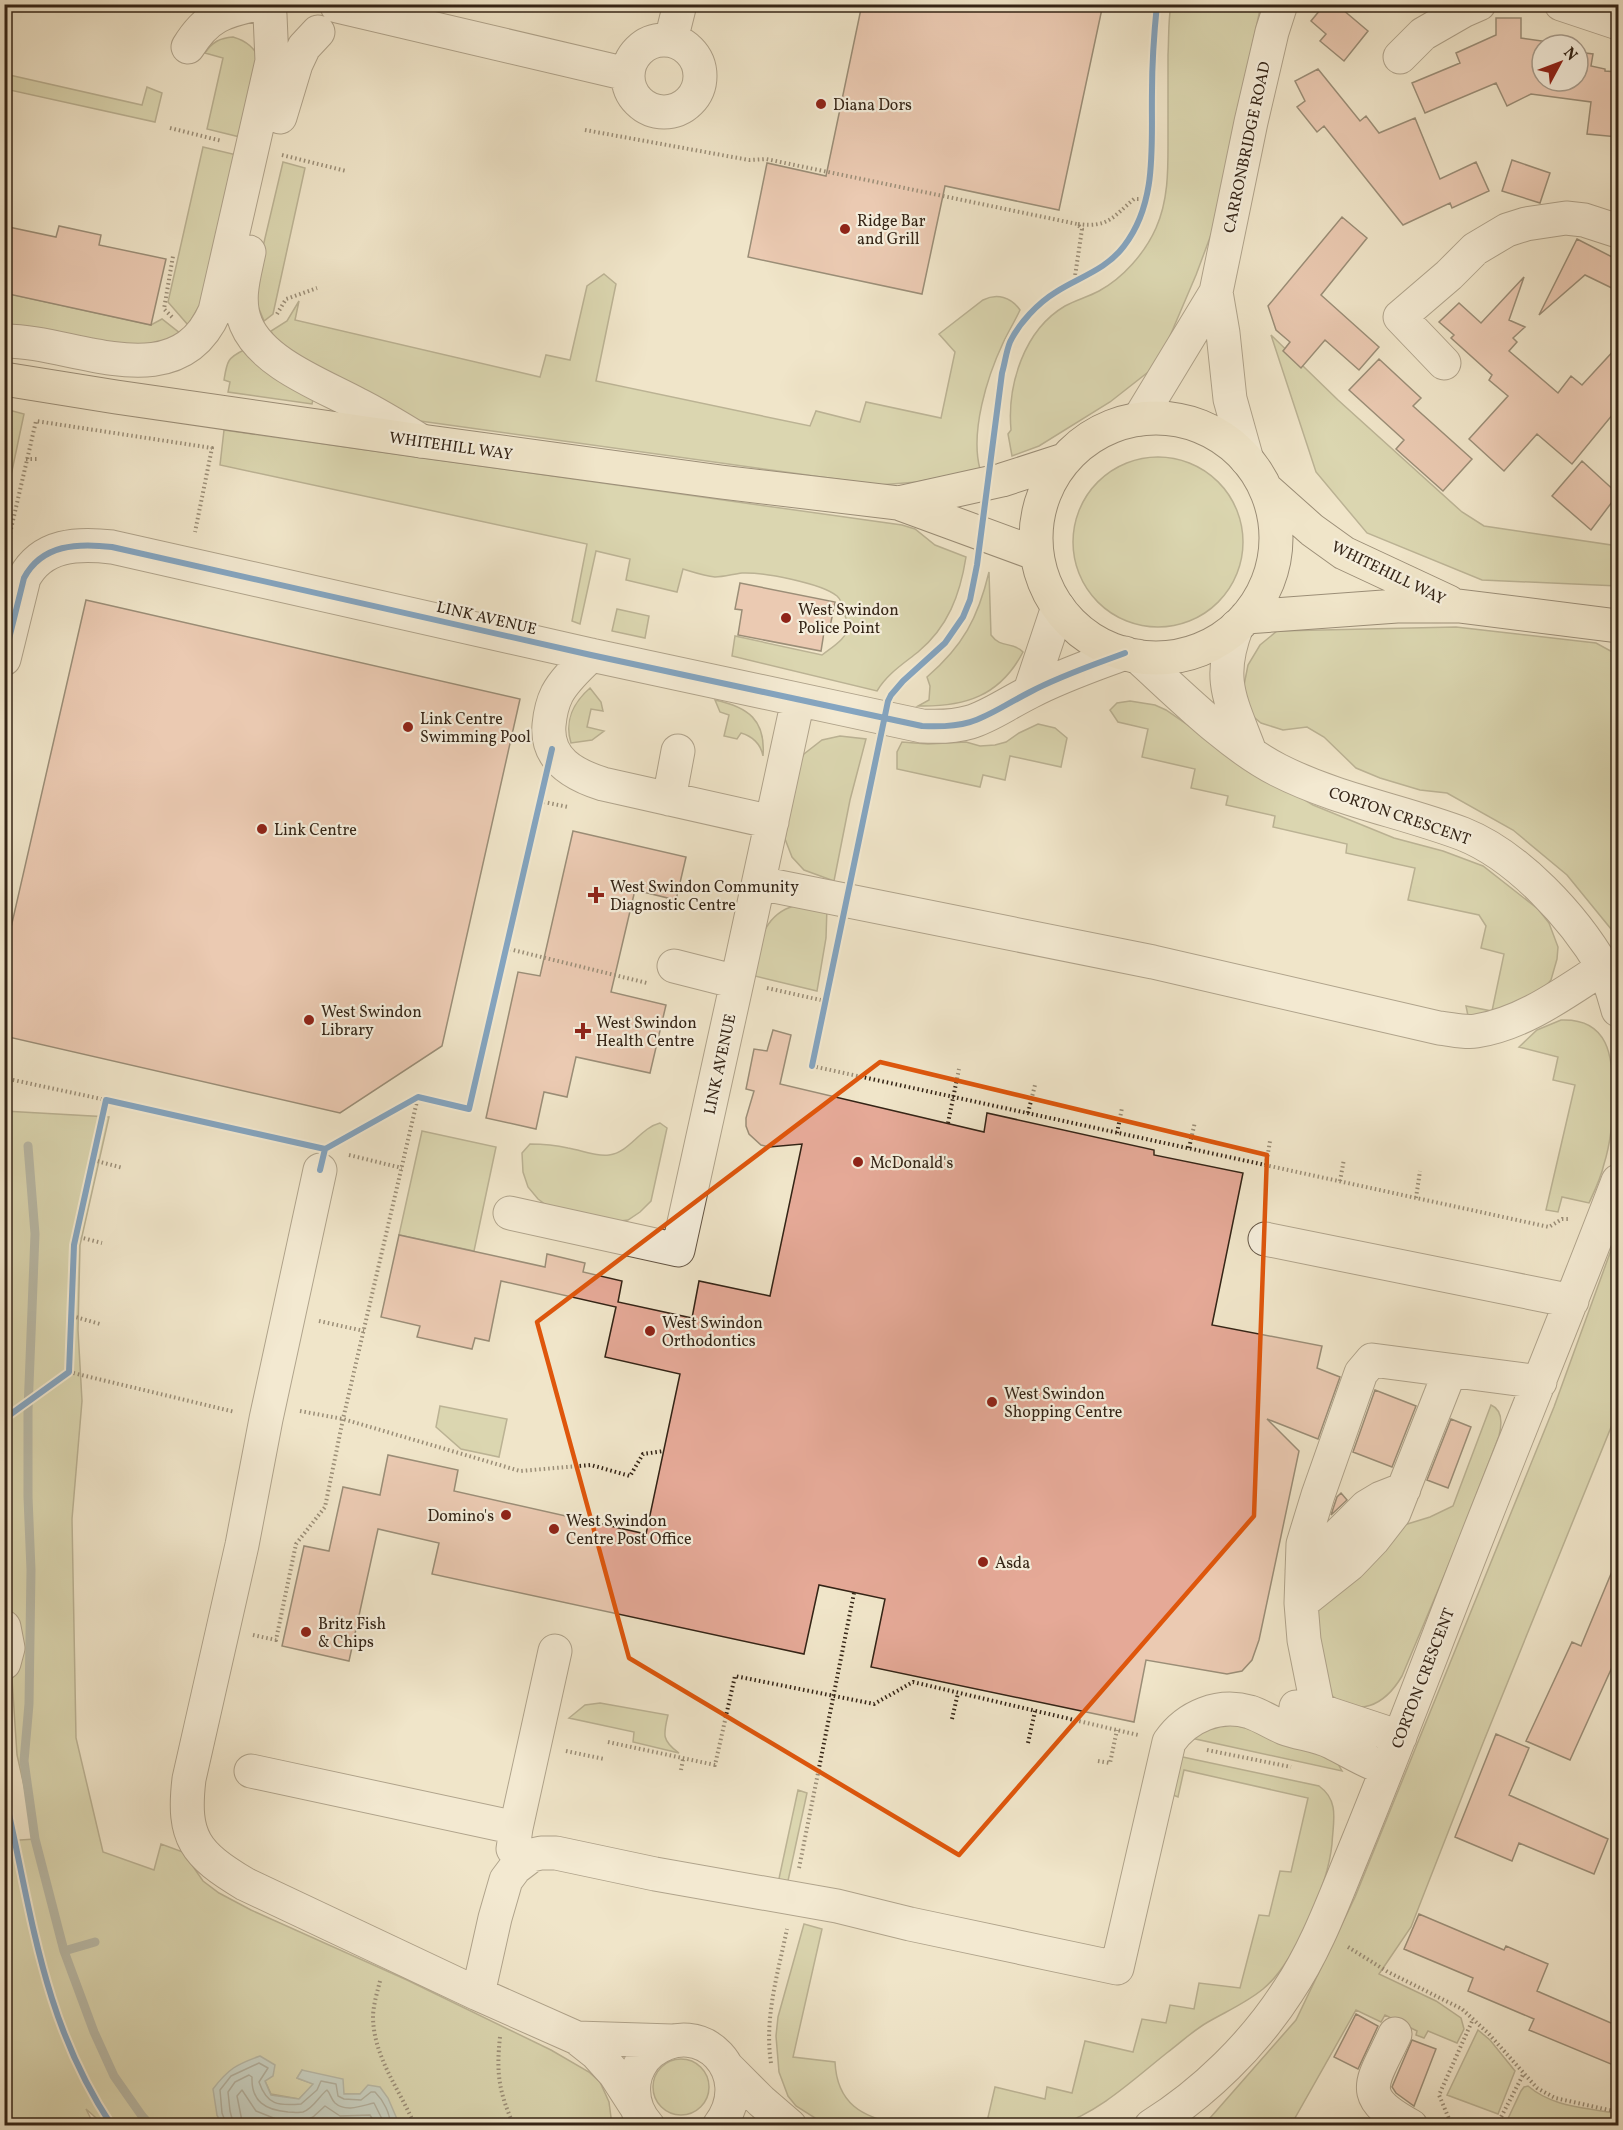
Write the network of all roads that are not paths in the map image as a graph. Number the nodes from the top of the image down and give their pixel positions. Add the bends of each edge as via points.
1 (680, 4) edge
2 (1281, 4) edge
3 (1479, 4) edge
4 (1561, 4) edge
5 (338, 5) edge
6 (265, 8) edge
7 (1618, 23) edge
8 (318, 32) junction
9 (671, 40) junction
10 (188, 47) dead end
11 (1400, 57) dead end
12 (627, 74) junction
13 (1618, 231) edge
14 (1216, 291) junction
15 (4, 341) edge
16 (1444, 363) dead end
17 (4, 379) edge
18 (1139, 419) junction
19 (421, 441) junction
20 (1064, 460) junction
21 (1248, 460) junction
22 (1266, 489) junction
23 (898, 503) junction
24 (1037, 554) junction
25 (1459, 606) junction
26 (1059, 607) junction
27 (1242, 621) junction
28 (1618, 626) edge
29 (591, 655) junction
30 (1131, 655) junction
31 (4, 659) edge
32 (1030, 692) junction
33 (798, 700) junction
34 (678, 751) dead end
35 (1250, 752) junction
36 (669, 799) junction
37 (772, 822) junction
38 (759, 883) junction
39 (674, 966) road end
40 (1604, 968) junction
41 (737, 982) junction
42 (1618, 1010) edge
43 (323, 1159) road end
44 (1618, 1181) edge
45 (510, 1213) dead end
46 (1264, 1239) dead end
47 (1572, 1302) junction
48 (1450, 1371) junction
49 (1540, 1382) junction
50 (1404, 1489) junction
51 (1302, 1570) junction
52 (1301, 1603) junction
53 (4, 1627) edge
54 (555, 1652) dead end
55 (4, 1663) edge
56 (1318, 1710) junction
57 (1254, 1713) junction
58 (1400, 1737) junction
59 (1387, 1769) junction
60 (251, 1771) dead end
61 (516, 1828) junction
62 (515, 1868) junction
63 (478, 1994) junction
64 (1395, 2034) dead end
65 (577, 2038) junction
66 (672, 2041) junction
67 (727, 2067) junction
68 (643, 2119) edge
69 (718, 2126) edge
70 (790, 2126) edge
71 (1151, 2126) edge
72 (1411, 2126) edge

1 - 9 street
2 - 14 street, CARRONBRIDGE ROAD via 1261,77
3 - 11 street via 1423,34
4 - 7 street
5 - 8 street via 334,17
5 - 12 street
6 - 8 street via 285,31 307,36
6 - 10 street via 227,12 211,19
6 - 15 street via 272,61 215,311 202,332 173,354 135,361
8 - 19 street via 304,46 296,64 280,118 241,290 242,311 259,345 281,363
9 - 12 street via 641,47
9 - 12 street via 694,55 700,71 698,89 687,104 671,112 649,109 633,95
13 - 16 street via 1584,220 1546,220 1507,230 1474,249 1400,317
14 - 18 street, CARRONBRIDGE ROAD
14 - 21 street, CARRONBRIDGE ROAD via 1230,399
17 - 19 main road, WHITEHILL WAY
18 - 20 main road via 1090,437
18 - 21 main road via 1179,420 1198,426 1217,435
19 - 23 main road, WHITEHILL WAY
20 - 23 main road, WHITEHILL WAY via 1002,480
20 - 24 main road via 1044,493 1038,513
21 - 22 main road
22 - 25 main road, WHITEHILL WAY via 1344,553
22 - 27 main road via 1275,522 1275,552 1268,581
23 - 24 main road, WHITEHILL WAY
24 - 26 main road via 1045,582
25 - 27 main road, WHITEHILL WAY via 1397,606
25 - 28 main road, WHITEHILL WAY
26 - 30 main road via 1093,639
26 - 32 street
27 - 30 main road via 1215,642 1190,652 1164,657
27 - 35 street via 1230,644 1226,672 1232,704
29 - 31 street, LINK AVENUE via 85,544 68,545 51,553 35,563 24,578
29 - 33 street, LINK AVENUE
29 - 36 street via 557,693 548,734 552,749 566,767 588,779
30 - 32 street, LINK AVENUE
30 - 35 street, CORTON CRESCENT
32 - 33 street, LINK AVENUE via 989,716 947,728
33 - 37 street, LINK AVENUE
34 - 36 street
35 - 40 street, CORTON CRESCENT via 1303,782 1456,832 1491,849 1563,911
36 - 37 street
37 - 38 street, LINK AVENUE
38 - 40 street via 1153,962 1439,1028 1473,1032 1506,1024 1551,1002
38 - 41 street, LINK AVENUE
39 - 41 street
40 - 42 street, CORTON CRESCENT
41 - 45 street, LINK AVENUE via 678,1250
43 - 63 street via 189,1779 188,1823 200,1848 223,1871 245,1884
44 - 47 street, CORTON CRESCENT
46 - 47 street
47 - 49 street, CORTON CRESCENT
48 - 49 street
48 - 50 street
48 - 51 street via 1372,1360 1361,1373 1318,1495 1304,1544
49 - 58 street, CORTON CRESCENT
50 - 51 street via 1366,1507
50 - 52 street via 1394,1513 1362,1553
51 - 52 street
52 - 56 street
53 - 55 street via 8,1648
54 - 61 street
56 - 57 street via 1283,1706
56 - 58 street
57 - 59 street via 1283,1728 1331,1742
57 - 62 street via 1229,1709 1206,1713 1181,1727 1169,1742 1117,1968 837,1906 556,1853 532,1855
58 - 59 street, CORTON CRESCENT
59 - 71 street, CORTON CRESCENT via 1320,1933 1287,1994 1224,2068
60 - 61 street
61 - 62 street
62 - 63 street via 502,1893
63 - 65 street
64 - 72 street via 1372,2089 1381,2106
65 - 66 street
65 - 68 street via 615,2074
66 - 67 street via 704,2044 718,2053
66 - 68 street via 648,2054 634,2078 633,2092
67 - 69 street via 733,2082 733,2098 728,2114
67 - 70 street

